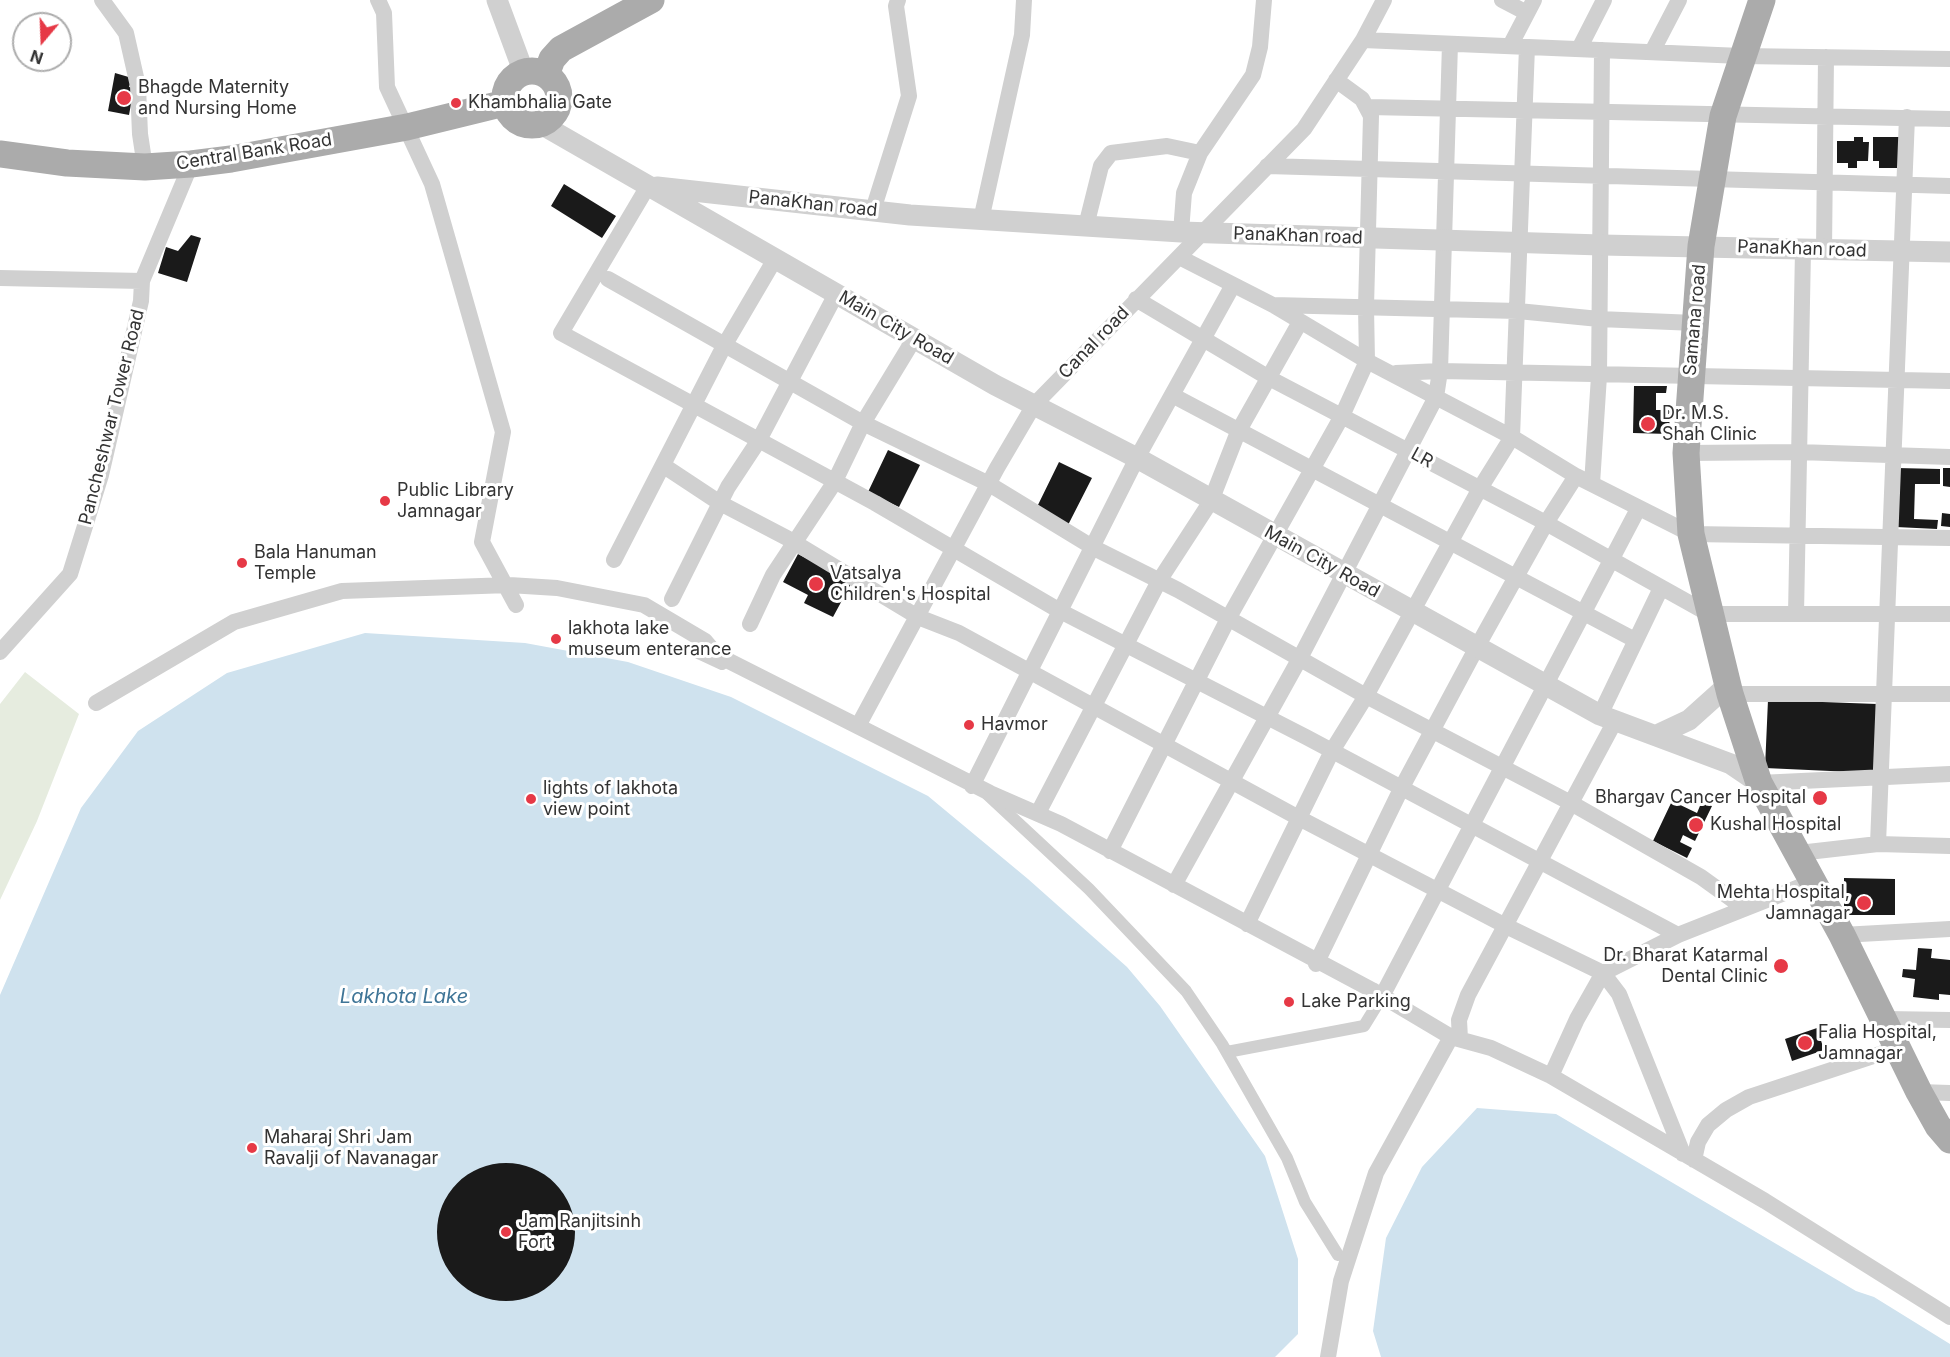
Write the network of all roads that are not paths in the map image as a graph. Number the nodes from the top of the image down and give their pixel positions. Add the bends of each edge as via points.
1 (102, 0) edge
2 (378, 0) edge
3 (497, 0) edge
4 (651, 0) edge
5 (898, 0) edge
6 (1024, 0) edge
7 (1264, 0) edge
8 (1384, 0) edge
9 (1502, 0) edge
10 (1604, 0) edge
11 (1679, 0) edge
12 (1762, 0) edge
13 (1530, 7) edge
14 (1363, 40) junction
15 (1450, 44) junction
16 (1510, 46) junction
17 (1527, 47) junction
18 (1579, 49) junction
19 (1602, 50) junction
20 (1652, 52) junction
21 (1741, 56) junction
22 (1826, 57) junction
23 (1950, 59) edge
24 (535, 74) junction
25 (1336, 80) junction
26 (505, 103) junction
27 (1368, 107) junction
28 (1450, 107) junction
29 (1525, 110) junction
30 (1602, 112) junction
31 (1825, 115) junction
32 (1723, 116) junction
33 (1907, 117) junction
34 (1950, 119) edge
35 (539, 123) junction
36 (407, 127) junction
37 (1200, 153) junction
38 (0, 154) edge
39 (191, 164) junction
40 (145, 166) junction
41 (1267, 166) junction
42 (1370, 168) junction
43 (1446, 171) junction
44 (1522, 174) junction
45 (1600, 175) junction
46 (1711, 178) junction
47 (1825, 182) junction
48 (1905, 184) junction
49 (648, 186) junction
50 (1950, 186) edge
51 (873, 210) junction
52 (981, 220) junction
53 (1086, 226) junction
54 (1181, 232) junction
55 (1205, 232) junction
56 (1368, 238) junction
57 (1445, 240) junction
58 (1520, 243) junction
59 (1601, 246) junction
60 (1701, 246) junction
61 (1813, 250) junction
62 (1902, 251) junction
63 (1950, 252) edge
64 (1179, 257) junction
65 (775, 259) junction
66 (0, 278) edge
67 (608, 279) dead end
68 (142, 281) junction
69 (1233, 285) junction
70 (836, 294) junction
71 (1136, 299) junction
72 (1273, 304) junction
73 (1366, 307) junction
74 (1441, 309) junction
75 (1518, 311) junction
76 (1599, 319) junction
77 (1300, 322) junction
78 (1695, 323) junction
79 (1203, 338) junction
80 (914, 339) junction
81 (724, 346) junction
82 (1367, 361) junction
83 (1440, 371) junction
84 (1395, 373) junction
85 (1516, 373) junction
86 (1599, 375) junction
87 (1690, 375) junction
88 (1269, 378) junction
89 (1799, 379) junction
90 (790, 380) junction
91 (1897, 380) junction
92 (1950, 381) edge
93 (1172, 394) junction
94 (1436, 397) junction
95 (695, 405) junction
96 (1034, 405) junction
97 (1342, 416) junction
98 (863, 423) junction
99 (1238, 432) junction
100 (1512, 437) junction
101 (759, 440) junction
102 (1407, 450) junction
103 (1798, 452) junction
104 (1686, 453) junction
105 (1894, 455) junction
106 (1950, 457) edge
107 (1137, 458) junction
108 (664, 466) junction
109 (1312, 469) junction
110 (1576, 476) junction
111 (834, 483) junction
112 (989, 484) junction
113 (1592, 484) junction
114 (1479, 490) junction
115 (1211, 501) junction
116 (720, 503) junction
117 (1380, 504) junction
118 (1638, 509) junction
119 (1546, 523) junction
120 (1691, 534) junction
121 (1797, 534) junction
122 (1274, 535) junction
123 (1891, 537) junction
124 (1950, 538) edge
125 (1450, 542) junction
126 (796, 544) junction
127 (1094, 548) junction
128 (954, 549) junction
129 (1612, 559) junction
130 (614, 560) dead end
131 (1343, 573) junction
132 (1516, 576) junction
133 (1158, 581) junction
134 (505, 586) junction
135 (1661, 588) junction
136 (672, 599) dead end
137 (516, 604) dead end
138 (1060, 611) junction
139 (1412, 612) junction
140 (1583, 612) junction
141 (1888, 613) junction
142 (1709, 614) junction
143 (1796, 614) junction
144 (1950, 614) edge
145 (918, 617) junction
146 (1228, 619) junction
147 (750, 624) dead end
148 (1635, 640) junction
149 (1126, 646) junction
150 (1477, 647) junction
151 (692, 650) dead end
152 (0, 652) edge
153 (1300, 658) junction
154 (1030, 672) junction
155 (1196, 681) junction
156 (1544, 684) junction
157 (1729, 690) junction
158 (1884, 693) junction
159 (1950, 694) edge
160 (1366, 696) junction
161 (96, 703) dead end
162 (1093, 706) junction
163 (1267, 718) junction
164 (1608, 718) junction
165 (858, 726) junction
166 (1432, 731) junction
167 (1657, 735) junction
168 (1163, 745) junction
169 (1332, 751) junction
170 (1501, 767) junction
171 (1950, 774) edge
172 (1881, 776) junction
173 (1232, 782) junction
174 (1759, 783) junction
175 (973, 785) junction
176 (1401, 789) junction
177 (1571, 803) junction
178 (1038, 813) junction
179 (1297, 817) junction
180 (1471, 827) junction
181 (1878, 844) junction
182 (1950, 846) edge
183 (1110, 851) junction
184 (1799, 853) junction
185 (1369, 854) junction
186 (1540, 863) junction
187 (1812, 882) junction
188 (1174, 885) junction
189 (1437, 890) junction
190 (1744, 908) junction
191 (1246, 924) junction
192 (1504, 925) junction
193 (1950, 929) edge
194 (1678, 935) junction
195 (1842, 935) junction
196 (1316, 963) junction
197 (1603, 973) junction
198 (1381, 998) junction
199 (1885, 1019) junction
200 (1950, 1020) edge
201 (1455, 1038) junction
202 (1898, 1048) junction
203 (1227, 1052) junction
204 (1551, 1076) junction
205 (1919, 1092) junction
206 (1950, 1093) edge
207 (1950, 1140) edge
208 (1688, 1157) junction
209 (1338, 1255) dead end
210 (1950, 1317) edge
211 (1328, 1357) edge

1 - 40 street via 126,33 138,86
2 - 36 street via 384,13 387,87
3 - 24 street
4 - 24 main road via 561,49
5 - 51 street via 909,96
6 - 52 street via 1022,35
7 - 37 street via 1253,75
8 - 14 street, Canal road
9 - 13 street
10 - 18 street
11 - 20 street
12 - 21 main road, Samana road
13 - 16 street
14 - 15 street
14 - 25 street, Canal road
15 - 16 street
15 - 28 street
16 - 17 street
17 - 18 street
17 - 29 street
18 - 19 street
19 - 20 street
19 - 30 street
20 - 21 street
21 - 22 street
21 - 32 main road, Samana road
22 - 23 street
22 - 31 street
24 - 26 main road via 508,85
24 - 35 main road via 557,88 558,106 554,114
25 - 27 street
25 - 41 street, Canal road via 1304,129
26 - 35 main road via 522,123
26 - 36 main road, Central Bank Road
27 - 28 street
27 - 42 street
28 - 29 street
28 - 43 street
29 - 30 street
29 - 44 street
30 - 32 street
30 - 45 street
31 - 32 street
31 - 33 street
31 - 47 street
32 - 46 main road, Samana road
33 - 34 street
33 - 48 street
35 - 49 street, Main City Road
36 - 39 main road, Central Bank Road
36 - 134 street via 432,183 503,432 482,542
37 - 53 street via 1167,146 1111,153 1101,166
37 - 54 street via 1184,193
38 - 40 main road, Central Bank Road via 67,163
39 - 40 main road, Central Bank Road
39 - 68 street, Pancheshwar Tower Road
41 - 42 street
41 - 55 street, Canal road
42 - 43 street
42 - 56 street
43 - 44 street
43 - 57 street
44 - 45 street
44 - 58 street
45 - 46 street
45 - 59 street
46 - 47 street
46 - 60 main road, Samana road
47 - 48 street
47 - 61 street
48 - 50 street
48 - 62 street
49 - 51 street, PanaKhan road
49 - 65 street, Main City Road
49 - 95 street via 561,333
51 - 52 street, PanaKhan road
52 - 53 street, PanaKhan road
53 - 54 street, PanaKhan road
54 - 55 street, PanaKhan road
55 - 56 street, PanaKhan road
55 - 64 street, Canal road
56 - 57 street, PanaKhan road
56 - 73 street
57 - 58 street, PanaKhan road
57 - 74 street
58 - 59 street, PanaKhan road
58 - 75 street
59 - 60 street, PanaKhan road
59 - 76 street
60 - 61 street, PanaKhan road
60 - 78 main road, Samana road
61 - 62 street, PanaKhan road
61 - 89 street
62 - 63 street, PanaKhan road
62 - 91 street
64 - 69 street
64 - 71 street, Canal road
65 - 70 street, Main City Road
65 - 81 street
66 - 68 street
67 - 81 street
68 - 152 street, Pancheshwar Tower Road via 141,301 101,475 70,574
69 - 72 street
69 - 79 street
70 - 80 street, Main City Road
70 - 90 street
71 - 79 street, LR
71 - 96 street, Canal road
72 - 73 street
72 - 77 street
73 - 74 street
73 - 82 street
74 - 75 street
74 - 83 street
75 - 76 street
75 - 85 street
76 - 78 street
76 - 86 street
77 - 82 street
77 - 88 street
78 - 87 main road, Samana road
79 - 88 street, LR
79 - 93 street
80 - 96 street, Main City Road
80 - 98 street
81 - 90 street
81 - 95 street
82 - 84 street
82 - 97 street
83 - 84 street
83 - 85 street
83 - 94 street
84 - 94 street
85 - 86 street
85 - 100 street
86 - 87 street
86 - 113 street
87 - 89 street
87 - 104 main road, Samana road
88 - 97 street, LR
88 - 99 street
89 - 91 street
89 - 103 street
90 - 98 street
90 - 101 street
91 - 92 street
91 - 105 street
93 - 99 street
93 - 107 street
94 - 100 street
94 - 102 street
95 - 101 street
95 - 108 street
96 - 107 street, Main City Road
96 - 112 street, Canal road
97 - 102 street, LR
97 - 109 street
98 - 111 street
98 - 112 street
99 - 109 street
99 - 115 street
100 - 110 street
100 - 114 street
101 - 111 street
101 - 116 street
102 - 114 street, LR
102 - 117 street
103 - 104 street
103 - 105 street
103 - 121 street
104 - 120 main road, Samana road
105 - 106 street
105 - 123 street
107 - 115 street, Main City Road
107 - 127 street
108 - 116 street
108 - 130 street
109 - 117 street
109 - 122 street
110 - 113 street
110 - 119 street
111 - 126 street
111 - 128 street
112 - 127 street
112 - 128 street, Canal road
113 - 118 street
114 - 119 street, LR
114 - 125 street
115 - 122 street, Main City Road
115 - 133 street
116 - 126 street
116 - 136 street
117 - 125 street
117 - 131 street
118 - 120 street
118 - 129 street
119 - 129 street, LR
119 - 132 street
120 - 121 street
120 - 142 main road, Samana road
121 - 123 street
121 - 143 street
122 - 131 street, Main City Road
122 - 146 street
123 - 124 street
123 - 141 street
125 - 132 street
125 - 139 street
126 - 145 street
126 - 147 street via 773,575
127 - 133 street
127 - 138 street
128 - 138 street
128 - 145 street, Canal road
129 - 135 street, LR
129 - 140 street
131 - 139 street, Main City Road
131 - 153 street
132 - 140 street
132 - 150 street
133 - 146 street
133 - 149 street
134 - 137 street
134 - 161 street via 342,591 234,622
134 - 165 street via 557,588 644,605 705,640 717,655
135 - 142 street, LR
135 - 148 street
138 - 149 street
138 - 154 street
139 - 150 street, Main City Road
139 - 160 street
140 - 148 street
140 - 156 street
141 - 143 street
141 - 144 street
141 - 158 street
142 - 143 street
142 - 157 main road, Samana road
145 - 154 street via 959,633
145 - 165 street, Canal road
146 - 153 street
146 - 155 street
148 - 164 street
149 - 155 street
149 - 162 street
150 - 156 street, Main City Road
150 - 166 street
151 - 165 street
153 - 160 street
153 - 163 street
154 - 162 street
154 - 175 street
155 - 163 street
155 - 168 street
156 - 164 street, Main City Road
156 - 170 street
157 - 158 street
157 - 167 street via 1689,720
157 - 174 main road, Samana road
158 - 159 street
158 - 172 street
160 - 166 street
160 - 169 street
162 - 168 street
162 - 178 street
163 - 169 street
163 - 173 street
164 - 167 street, Main City Road
164 - 177 street
165 - 175 street
166 - 170 street
166 - 176 street
167 - 174 street, Main City Road via 1731,764
168 - 173 street
168 - 183 street
169 - 176 street
169 - 179 street
170 - 177 street
170 - 180 street
171 - 172 street
172 - 174 street
172 - 181 street
173 - 179 street
173 - 188 street
174 - 184 main road, Main City Road
175 - 178 street
175 - 203 street via 1089,889 1185,991
176 - 180 street
176 - 185 street
177 - 186 street
177 - 190 street via 1701,877
178 - 183 street
179 - 185 street
179 - 191 street
180 - 186 street
180 - 189 street
181 - 182 street
181 - 184 street
183 - 188 street
184 - 187 main road, Main City Road
185 - 189 street
185 - 196 street
186 - 192 street
186 - 194 street
187 - 190 street
187 - 195 main road, Main City Road
188 - 191 street
189 - 192 street
189 - 198 street
190 - 194 street
191 - 196 street
192 - 197 street
192 - 201 street via 1462,1008
193 - 195 street
194 - 197 street
195 - 199 main road, Main City Road
196 - 198 street
197 - 204 street
197 - 208 street via 1619,994
198 - 201 street
198 - 203 street via 1364,1026
199 - 200 street
199 - 202 main road, Main City Road
201 - 204 street via 1517,1059
201 - 211 street via 1376,1173 1341,1281
202 - 205 main road, Main City Road
202 - 208 street via 1749,1096 1708,1125
203 - 209 street via 1287,1158 1305,1202
204 - 208 street
205 - 206 street
205 - 207 main road, Main City Road
208 - 210 street

